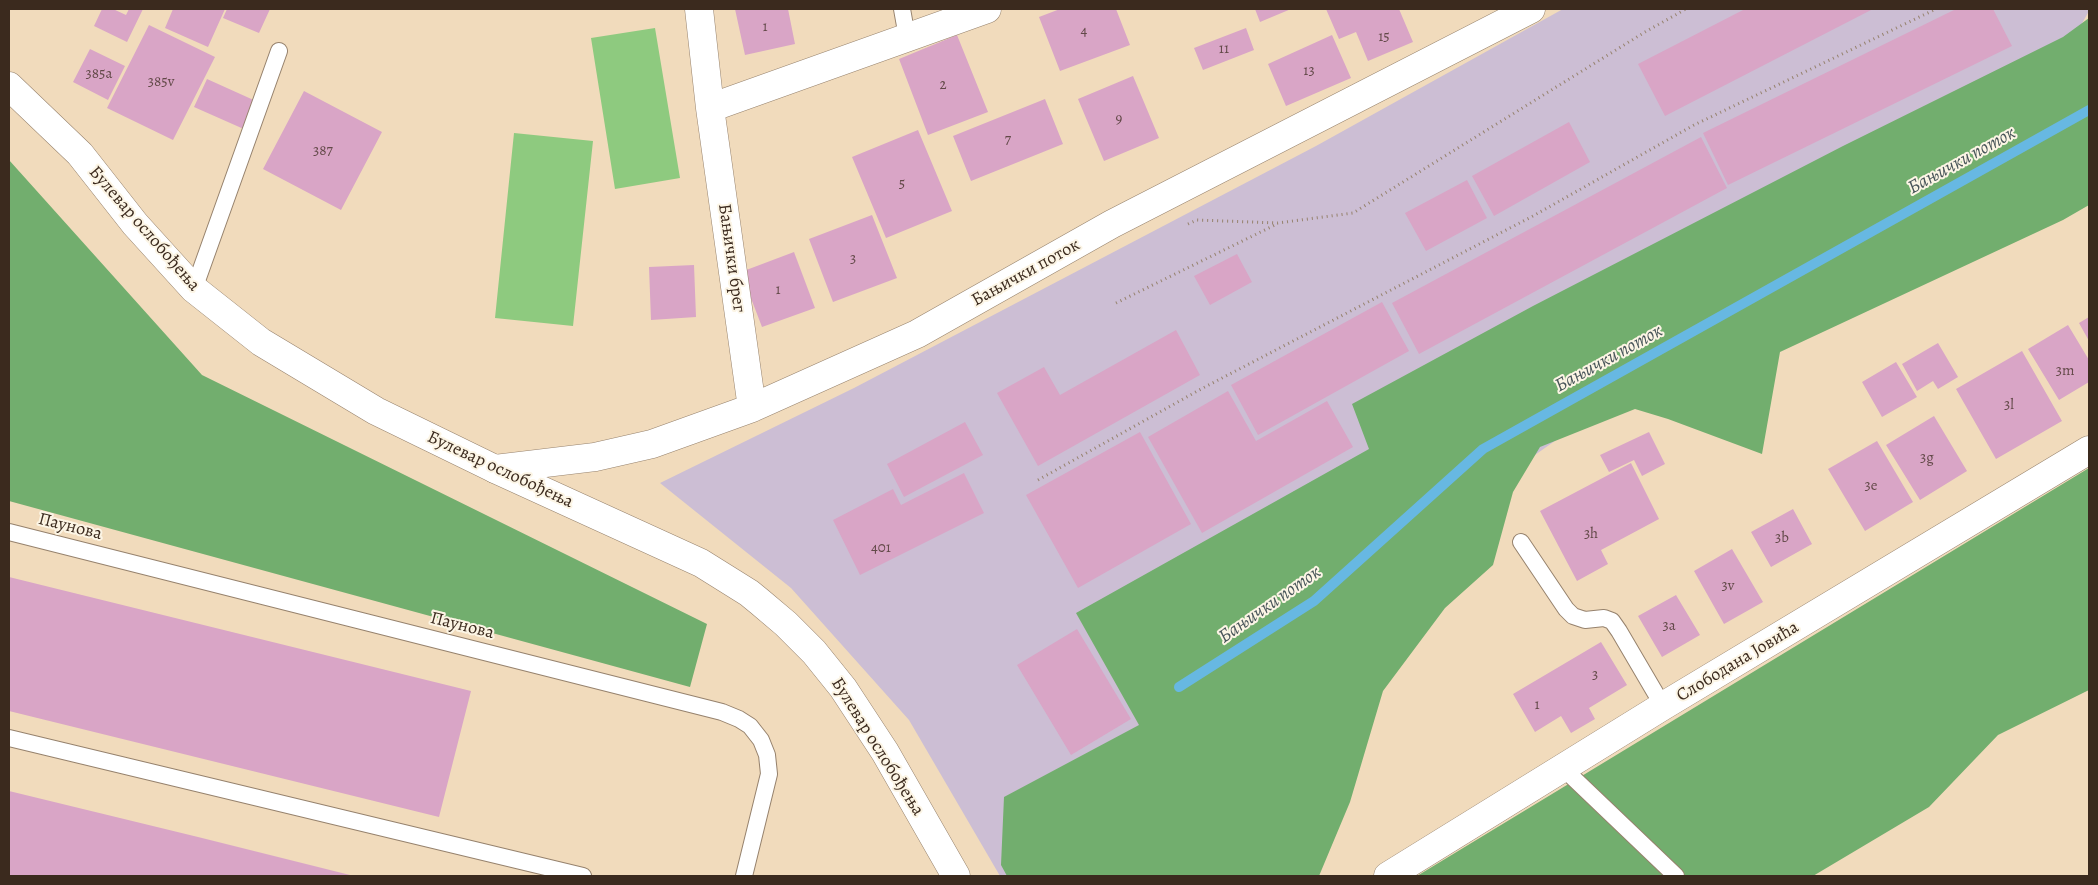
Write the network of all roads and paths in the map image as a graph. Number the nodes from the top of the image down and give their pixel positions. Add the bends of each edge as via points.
1 (699, 9) edge
2 (902, 9) edge
3 (987, 9) edge
4 (1531, 9) edge
5 (1686, 9) edge
6 (1936, 9) edge
7 (907, 37) junction
8 (279, 51) dead end
9 (9, 86) edge
10 (710, 108) junction
11 (1278, 223) junction
12 (1180, 227) dead end
13 (194, 289) junction
14 (1116, 303) dead end
15 (752, 408) junction
16 (2089, 450) edge
17 (495, 469) junction
18 (1038, 480) dead end
19 (9, 532) edge
20 (1521, 542) dead end
21 (1663, 706) junction
22 (9, 738) edge
23 (1564, 769) junction
24 (583, 876) edge
25 (744, 876) edge
26 (956, 876) edge
27 (1388, 876) edge
28 (1676, 876) edge

1 - 10 street, Бањички брег
2 - 7 lane
3 - 7 street
4 - 15 street, Бањички поток via 1112,224 917,334
5 - 11 path via 1353,213
6 - 18 path via 1694,125 1533,216 1202,389
7 - 10 street
8 - 13 lane
9 - 13 street, Булевар ослобођења via 80,154 135,224
10 - 15 street, Бањички брег
11 - 12 path via 1197,220
11 - 14 path
13 - 17 street, Булевар ослобођења via 254,336 305,370 376,411
15 - 17 street, Бањички поток via 652,444 595,457
16 - 21 street, Слободана Јовића
17 - 26 street, Булевар ослобођења via 701,563 749,593 786,624 843,688
19 - 25 lane, Паунова via 722,712 739,719 750,726 761,740 769,774
20 - 21 lane via 1573,616 1585,620 1604,618 1620,631
21 - 23 street, Слободана Јовића
22 - 24 lane
23 - 27 street, Слободана Јовића
23 - 28 lane

